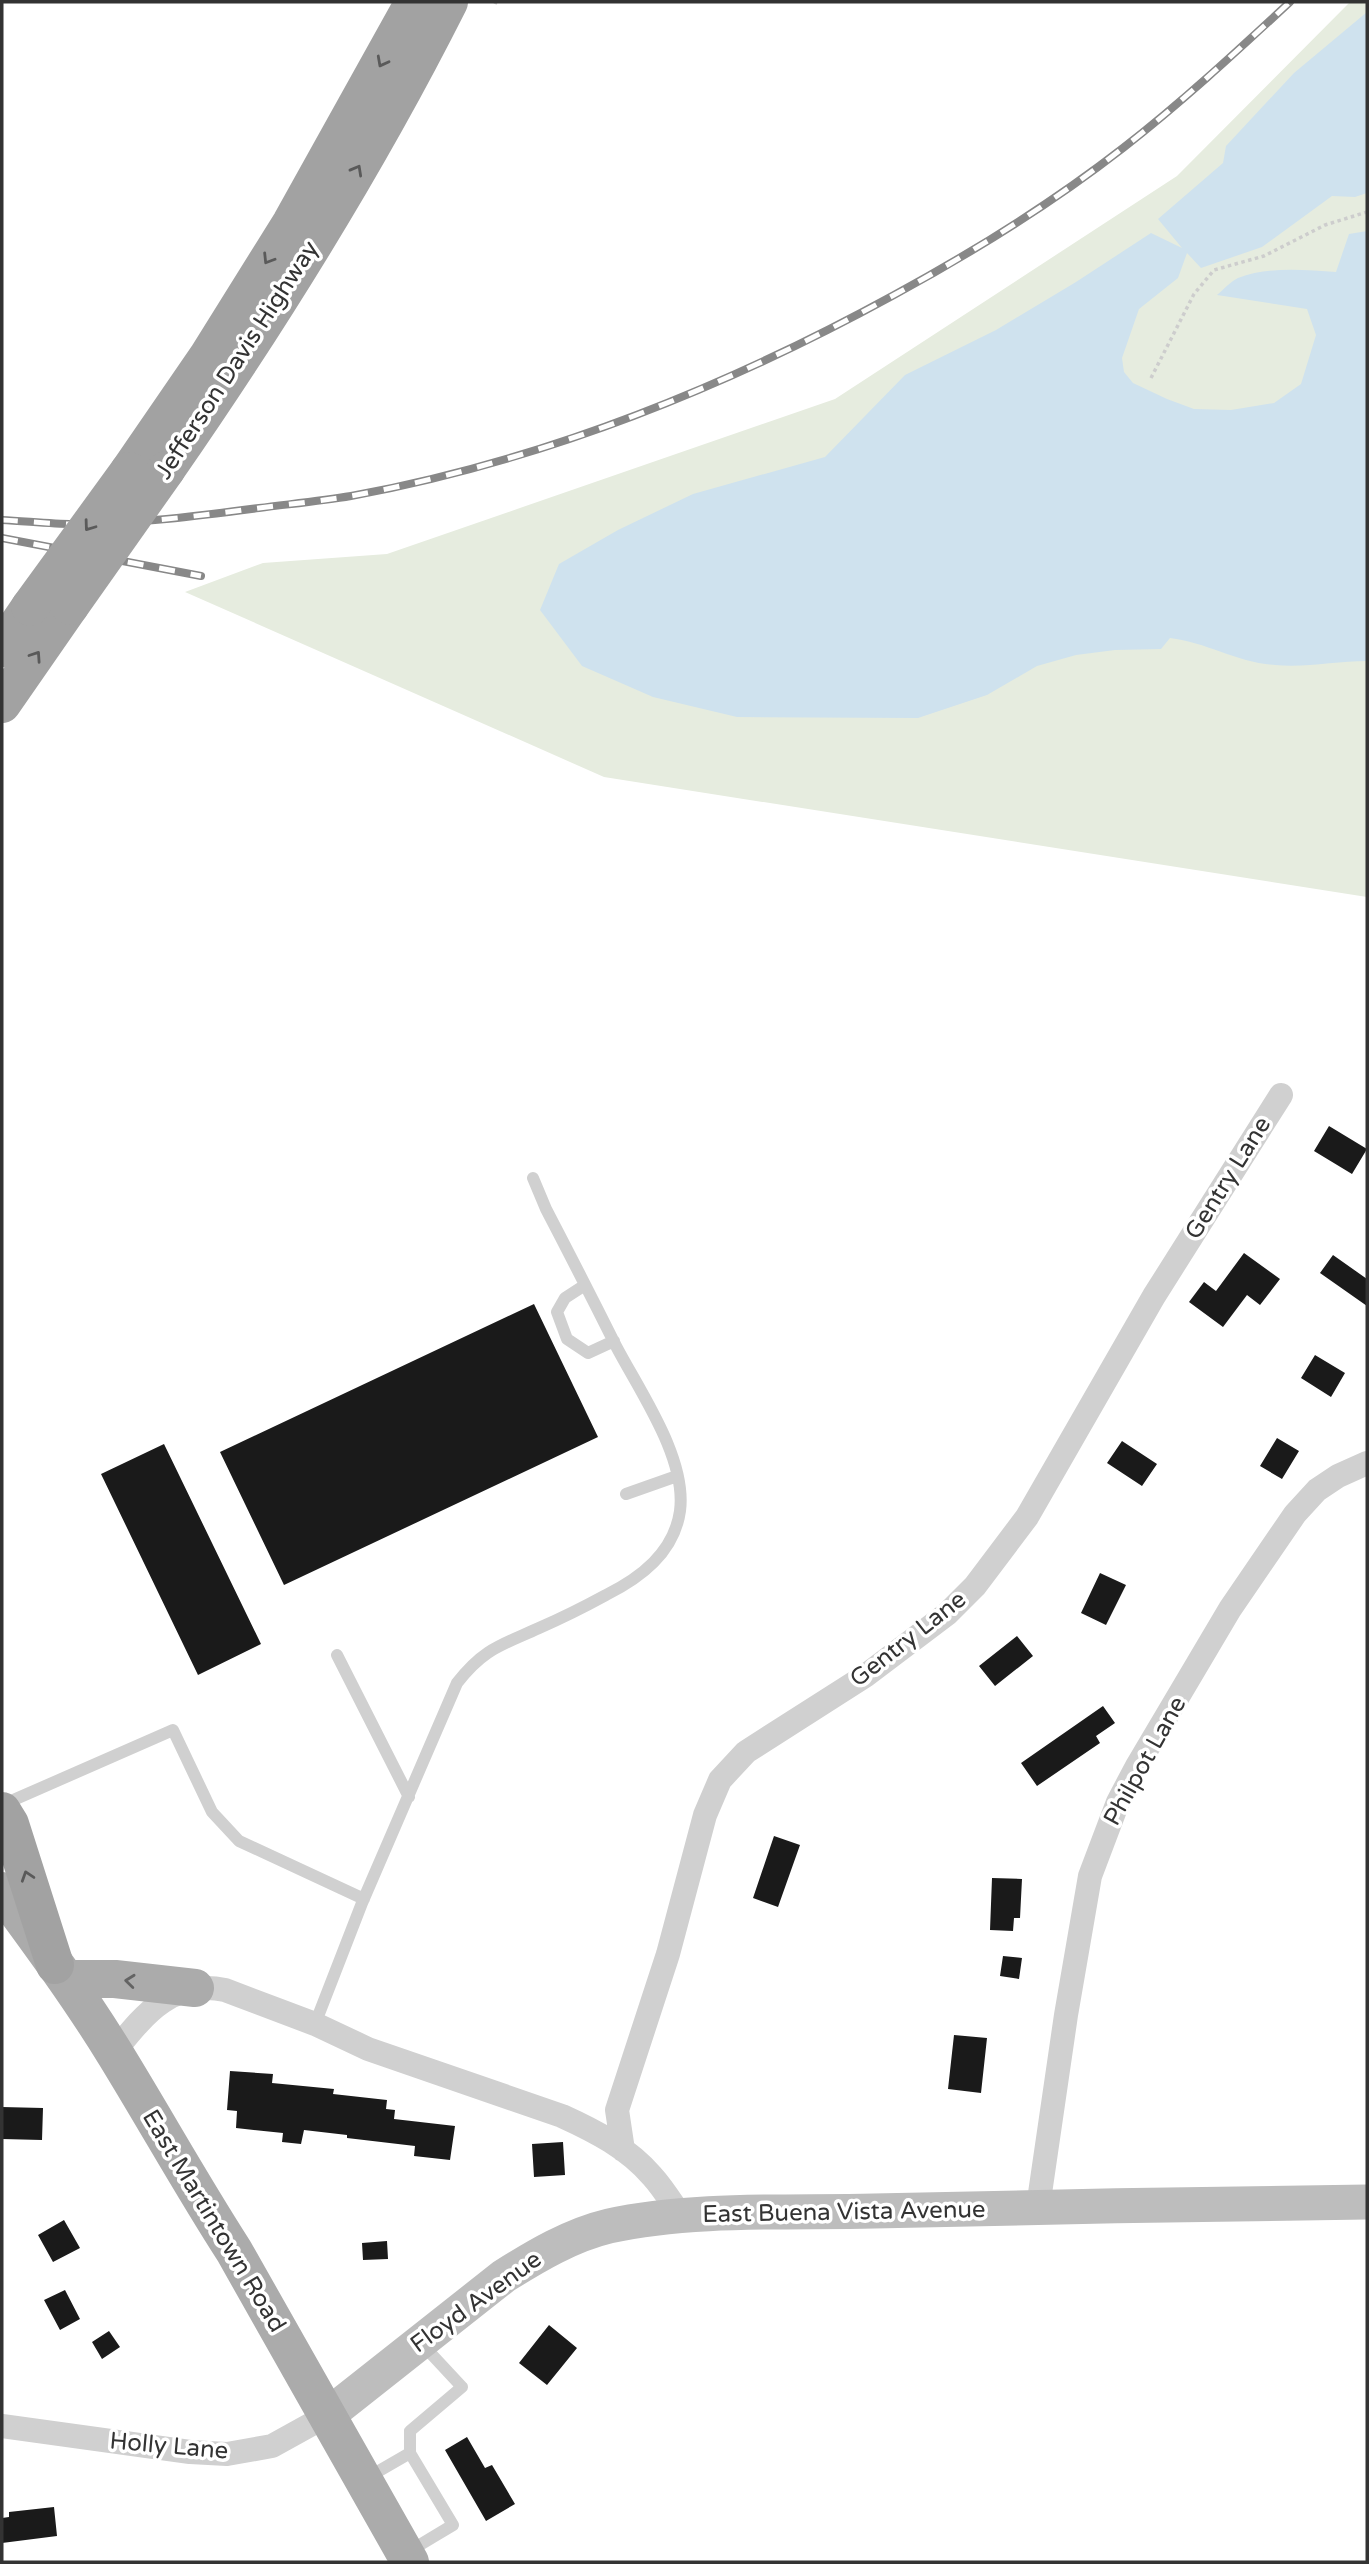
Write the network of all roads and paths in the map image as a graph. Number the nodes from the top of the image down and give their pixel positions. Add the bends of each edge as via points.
1 (414, 2) edge
2 (449, 2) edge
3 (1367, 212) edge
4 (1151, 378) dead end
5 (147, 471) junction
6 (2, 648) edge
7 (2, 705) edge
8 (1281, 1095) dead end
9 (533, 1178) dead end
10 (585, 1285) junction
11 (614, 1341) junction
12 (1367, 1463) edge
13 (677, 1476) junction
14 (626, 1494) dead end
15 (337, 1656) dead end
16 (409, 1797) junction
17 (2, 1805) edge
18 (2, 1811) edge
19 (2, 1891) edge
20 (364, 1899) junction
21 (17, 1928) edge
22 (60, 1972) junction
23 (195, 1988) junction
24 (315, 2025) junction
25 (114, 2052) junction
26 (623, 2150) junction
27 (1367, 2202) edge
28 (1038, 2207) junction
29 (681, 2216) junction
30 (419, 2341) junction
31 (328, 2415) junction
32 (2, 2426) edge
33 (410, 2453) junction
34 (364, 2479) junction
35 (407, 2558) edge

1 -> 5 highway, Jefferson Davis Highway via 291,223 208,356
5 -> 2 highway, Jefferson Davis Highway via 241,362 344,195
3 - 4 path via 1325,225 1264,256 1214,270 1194,294
5 -> 6 highway, Jefferson Davis Highway, bridge via 30,607
7 -> 5 highway, Jefferson Davis Highway, bridge via 70,606
8 - 26 street, Gentry Lane via 1154,1296 1003,1551 956,1605 918,1638 746,1752 720,1780 705,1815 668,1954 617,2110
9 - 10 lane
10 - 11 lane
10 - 11 lane via 565,1298 557,1312 567,1339 588,1353
11 - 13 lane via 666,1439
12 - 28 street, Philpot Lane via 1317,1490 1295,1514 1230,1609 1118,1802 1090,1876
13 - 14 lane
13 - 16 lane via 680,1509 663,1552 622,1587 498,1645 469,1668 449,1699
15 - 16 lane
16 - 20 lane
17 - 20 lane via 173,1730 212,1812 239,1840
22 -> 18 highway
19 - 21 main road, East Martintown Road
20 - 24 lane
21 - 22 main road, East Martintown Road
23 -> 22 main road
22 - 25 main road, East Martintown Road
23 - 24 street, East Buena Vista Avenue via 225,1990
23 - 25 street, East Buena Vista Avenue via 170,1996 150,2011
24 - 26 street, East Buena Vista Avenue via 368,2049 562,2116
25 - 31 main road, East Martintown Road
26 - 29 street, East Buena Vista Avenue via 653,2176
27 - 28 main road, East Buena Vista Avenue
28 - 29 main road, East Buena Vista Avenue
29 - 30 main road, Floyd Avenue via 607,2227 534,2257
30 - 31 main road, Floyd Avenue
30 - 33 lane via 462,2387 411,2431
31 - 32 street, Holly Lane via 272,2446 226,2454
31 - 34 main road, East Martintown Road
33 - 34 lane
33 - 35 lane via 453,2525
34 - 35 main road, East Martintown Road

